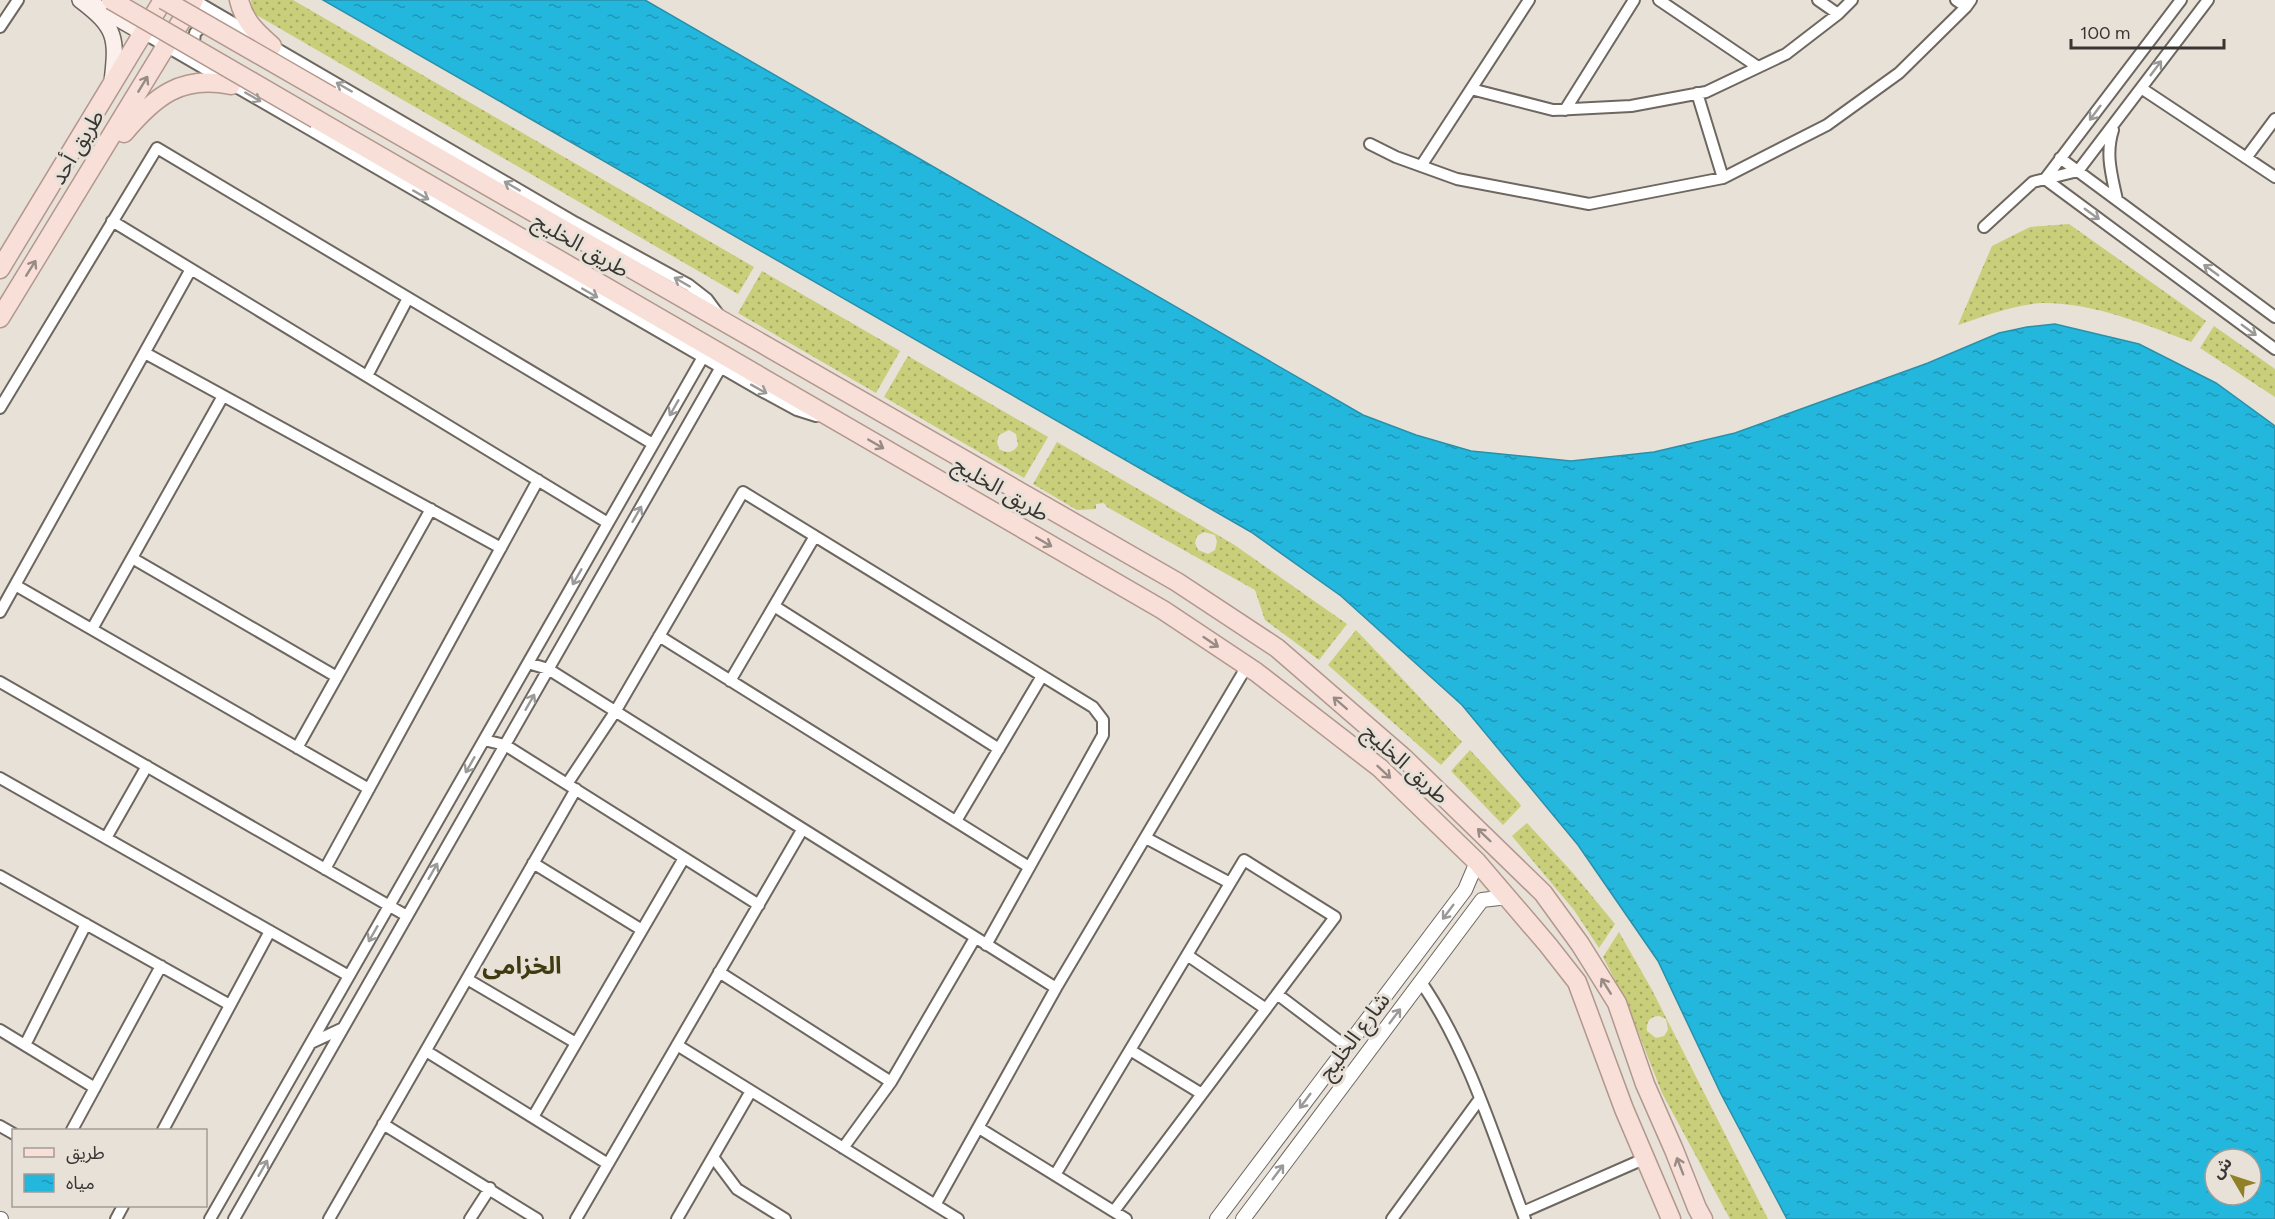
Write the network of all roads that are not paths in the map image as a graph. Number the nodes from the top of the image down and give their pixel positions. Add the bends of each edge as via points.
1 (18, 0) edge
2 (80, 0) edge
3 (88, 0) edge
4 (111, 0) edge
5 (128, 0) edge
6 (163, 0) edge
7 (194, 0) edge
8 (239, 0) edge
9 (1529, 0) edge
10 (1634, 0) edge
11 (1659, 0) edge
12 (1818, 0) edge
13 (1852, 0) edge
14 (1956, 0) edge
15 (2181, 0) edge
16 (2208, 0) edge
17 (1969, 3) edge
18 (1838, 14) junction
19 (0, 27) edge
20 (143, 33) junction
21 (250, 33) junction
22 (272, 46) junction
23 (166, 47) junction
24 (1758, 67) junction
25 (224, 81) junction
26 (111, 86) junction
27 (2141, 88) junction
28 (1471, 89) junction
29 (1697, 93) junction
30 (1565, 110) junction
31 (2275, 119) edge
32 (2115, 122) junction
33 (1370, 144) dead end
34 (104, 149) junction
35 (2060, 158) junction
36 (2246, 158) junction
37 (1421, 166) junction
38 (2078, 171) junction
39 (2275, 177) edge
40 (1723, 178) junction
41 (2045, 179) junction
42 (2117, 200) junction
43 (112, 221) junction
44 (1984, 227) dead end
45 (0, 269) edge
46 (191, 269) junction
47 (408, 298) junction
48 (2275, 317) edge
49 (0, 318) edge
50 (724, 321) junction
51 (2275, 349) edge
52 (145, 353) junction
53 (703, 357) junction
54 (720, 368) junction
55 (367, 376) junction
56 (224, 396) junction
57 (0, 408) edge
58 (844, 426) junction
59 (653, 444) junction
60 (538, 480) junction
61 (430, 509) junction
62 (608, 523) junction
63 (815, 536) junction
64 (501, 548) junction
65 (132, 558) junction
66 (15, 585) junction
67 (774, 606) junction
68 (0, 612) edge
69 (92, 630) junction
70 (659, 636) junction
71 (528, 663) junction
72 (1247, 666) junction
73 (548, 669) junction
74 (1042, 676) junction
75 (337, 677) junction
76 (730, 681) junction
77 (0, 682) edge
78 (615, 712) junction
79 (484, 740) junction
80 (505, 745) junction
81 (297, 748) junction
82 (999, 749) junction
83 (147, 766) junction
84 (0, 778) edge
85 (572, 787) junction
86 (369, 789) junction
87 (956, 821) junction
88 (802, 831) junction
89 (106, 838) junction
90 (1146, 838) junction
91 (684, 858) junction
92 (1477, 862) junction
93 (533, 863) junction
94 (1029, 867) junction
95 (325, 869) junction
96 (0, 876) edge
97 (1230, 884) junction
98 (1508, 897) junction
99 (759, 905) junction
100 (389, 906) junction
101 (407, 916) junction
102 (86, 924) junction
103 (642, 930) junction
104 (270, 931) junction
105 (975, 938) junction
106 (986, 945) junction
107 (1187, 955) junction
108 (161, 966) junction
109 (719, 972) junction
110 (349, 976) junction
111 (467, 979) junction
112 (1421, 982) junction
113 (1056, 988) junction
114 (1277, 994) junction
115 (230, 1005) junction
116 (1266, 1009) junction
117 (344, 1028) junction
118 (0, 1030) edge
119 (576, 1042) junction
120 (311, 1043) junction
121 (25, 1045) junction
122 (677, 1045) junction
123 (1347, 1047) junction
124 (1130, 1050) junction
125 (426, 1051) junction
126 (891, 1082) junction
127 (95, 1088) junction
128 (751, 1090) junction
129 (1202, 1094) junction
130 (1479, 1100) junction
131 (533, 1117) junction
132 (383, 1124) junction
133 (978, 1128) junction
134 (73, 1129) edge
135 (164, 1129) edge
136 (843, 1148) junction
137 (713, 1157) junction
138 (1646, 1158) junction
139 (608, 1164) junction
140 (1055, 1175) junction
141 (490, 1188) junction
142 (935, 1205) junction
143 (1114, 1211) junction
144 (1524, 1215) edge
145 (779, 1217) edge
146 (332, 1218) edge
147 (210, 1219) edge
148 (234, 1219) edge
149 (470, 1219) edge
150 (537, 1219) edge
151 (576, 1219) edge
152 (677, 1219) edge
153 (958, 1219) edge
154 (1126, 1219) edge
155 (1217, 1219) edge
156 (1243, 1219) edge
157 (1392, 1219) edge
158 (1671, 1219) edge
159 (1703, 1219) edge

1 - 19 street
2 - 26 main road via 109,27 116,49
3 - 5 main road via 113,6
3 - 20 main road
4 - 58 main road, طريق الخليج, bridge
6 - 20 main road, طريق أحد
6 - 50 main road, طريق الخليج, bridge
7 - 21 street
7 - 23 main road, طريق أحد
8 - 22 main road via 251,28
9 - 28 street
10 - 30 street
11 - 24 street
12 - 18 street
13 - 18 street
14 - 17 street
15 -> 35 street
27 -> 16 street
17 - 40 street via 1899,73 1827,125
18 - 24 street via 1786,54
20 - 23 street
20 - 26 main road, طريق أحد
21 - 22 street
21 - 25 street via 210,19 195,33 192,51
50 -> 22 street via 707,299 689,285
23 - 25 street
34 -> 23 main road, طريق أحد
24 - 29 street
25 - 34 main road via 188,84 164,94
25 -> 53 street
26 - 45 main road, طريق أحد
27 - 32 street
27 - 36 street
28 - 30 street
28 - 37 street
29 - 30 street via 1631,106
29 - 40 street
31 - 36 street
32 - 38 street
32 - 42 street via 2108,144
33 - 37 street
49 -> 34 main road, طريق أحد
35 - 38 street
35 - 41 street
36 - 39 street
37 - 40 street via 1456,179 1589,204
38 - 41 street
38 - 42 street
41 - 44 street via 2033,182
41 -> 51 street
48 -> 42 street
43 - 46 street
43 - 47 street via 157,148
43 - 57 street
46 - 52 street
46 - 55 street
47 - 55 street
47 - 59 street
159 -> 50 main road, طريق الخليج via 1645,1084 1617,1003 1581,944 1543,893 1404,758 1277,648 1177,582
52 - 56 street
52 - 66 street
53 - 54 street
53 -> 59 street
54 -> 58 street via 797,410
73 -> 54 street
55 - 60 street
56 - 61 street
56 - 65 street
58 -> 72 main road, طريق الخليج via 1163,610
59 - 62 street
60 - 62 street
60 - 64 street
61 - 64 street
61 - 75 street
62 -> 71 street
63 - 67 street
63 - 70 street via 743,492
63 - 74 street
64 - 86 street
65 - 69 street
65 - 75 street
66 - 68 street
66 - 69 street
67 - 76 street
67 - 82 street
69 - 81 street
70 - 76 street
70 - 78 street
71 - 73 street
71 - 79 street
72 - 90 street
72 -> 92 main road, طريق الخليج via 1380,768
73 - 78 street
80 -> 73 street
74 - 82 street
74 - 94 street via 1093,707 1103,720 1102,735
75 - 81 street
76 - 87 street
77 - 83 street
78 - 85 street
78 - 88 street
79 - 80 street
79 -> 100 street
80 - 85 street
101 -> 80 street
81 - 86 street
82 - 87 street
83 - 89 street
83 - 95 street
84 - 89 street
85 - 91 street
85 - 93 street
86 - 95 street
87 - 94 street
88 - 99 street
88 - 105 street
89 - 104 street
90 - 97 street
90 - 113 street
91 - 99 street
91 - 103 street
92 - 98 main road, طريق الخليج
92 -> 123 street via 1465,890
93 - 103 street
93 - 111 street
94 - 106 street
95 - 100 street
96 - 102 street
97 - 107 street
97 - 114 street via 1244,860 1335,917
98 - 112 street, شارع الخليج via 1482,900
98 - 138 main road, طريق الخليج via 1577,982
99 - 109 street
100 - 101 street
100 -> 110 street
101 - 117 street
102 - 108 street
102 - 121 street
103 - 119 street
104 - 110 street
104 - 115 street
105 - 106 street
105 - 126 street
106 - 113 street
107 - 116 street
107 - 124 street
108 - 115 street
108 - 127 street
109 - 122 street
109 - 126 street
110 - 120 street
111 - 119 street
111 - 125 street
112 - 130 street via 1448,1024
156 -> 112 street, شارع الخليج
113 - 133 street
114 - 116 street
114 - 123 street
115 - 135 street
116 - 129 street
117 - 120 street
148 -> 117 street
118 - 121 street
119 - 131 street
120 - 147 street
121 - 127 street
122 - 128 street
122 - 139 street
123 -> 155 street
124 - 129 street
124 - 140 street
125 - 131 street
125 - 132 street
126 - 136 street
127 - 134 street
128 - 136 street
128 - 137 street
129 - 143 street
130 - 144 street
130 - 157 street
131 - 139 street
132 - 141 street
132 - 146 street
133 - 140 street
133 - 142 street
136 - 142 street
137 - 145 street via 737,1189
137 - 152 street
138 - 144 street
138 - 158 main road, طريق الخليج
139 - 151 street
140 - 143 street
141 - 149 street
141 - 150 street
142 - 153 street
143 - 154 street

